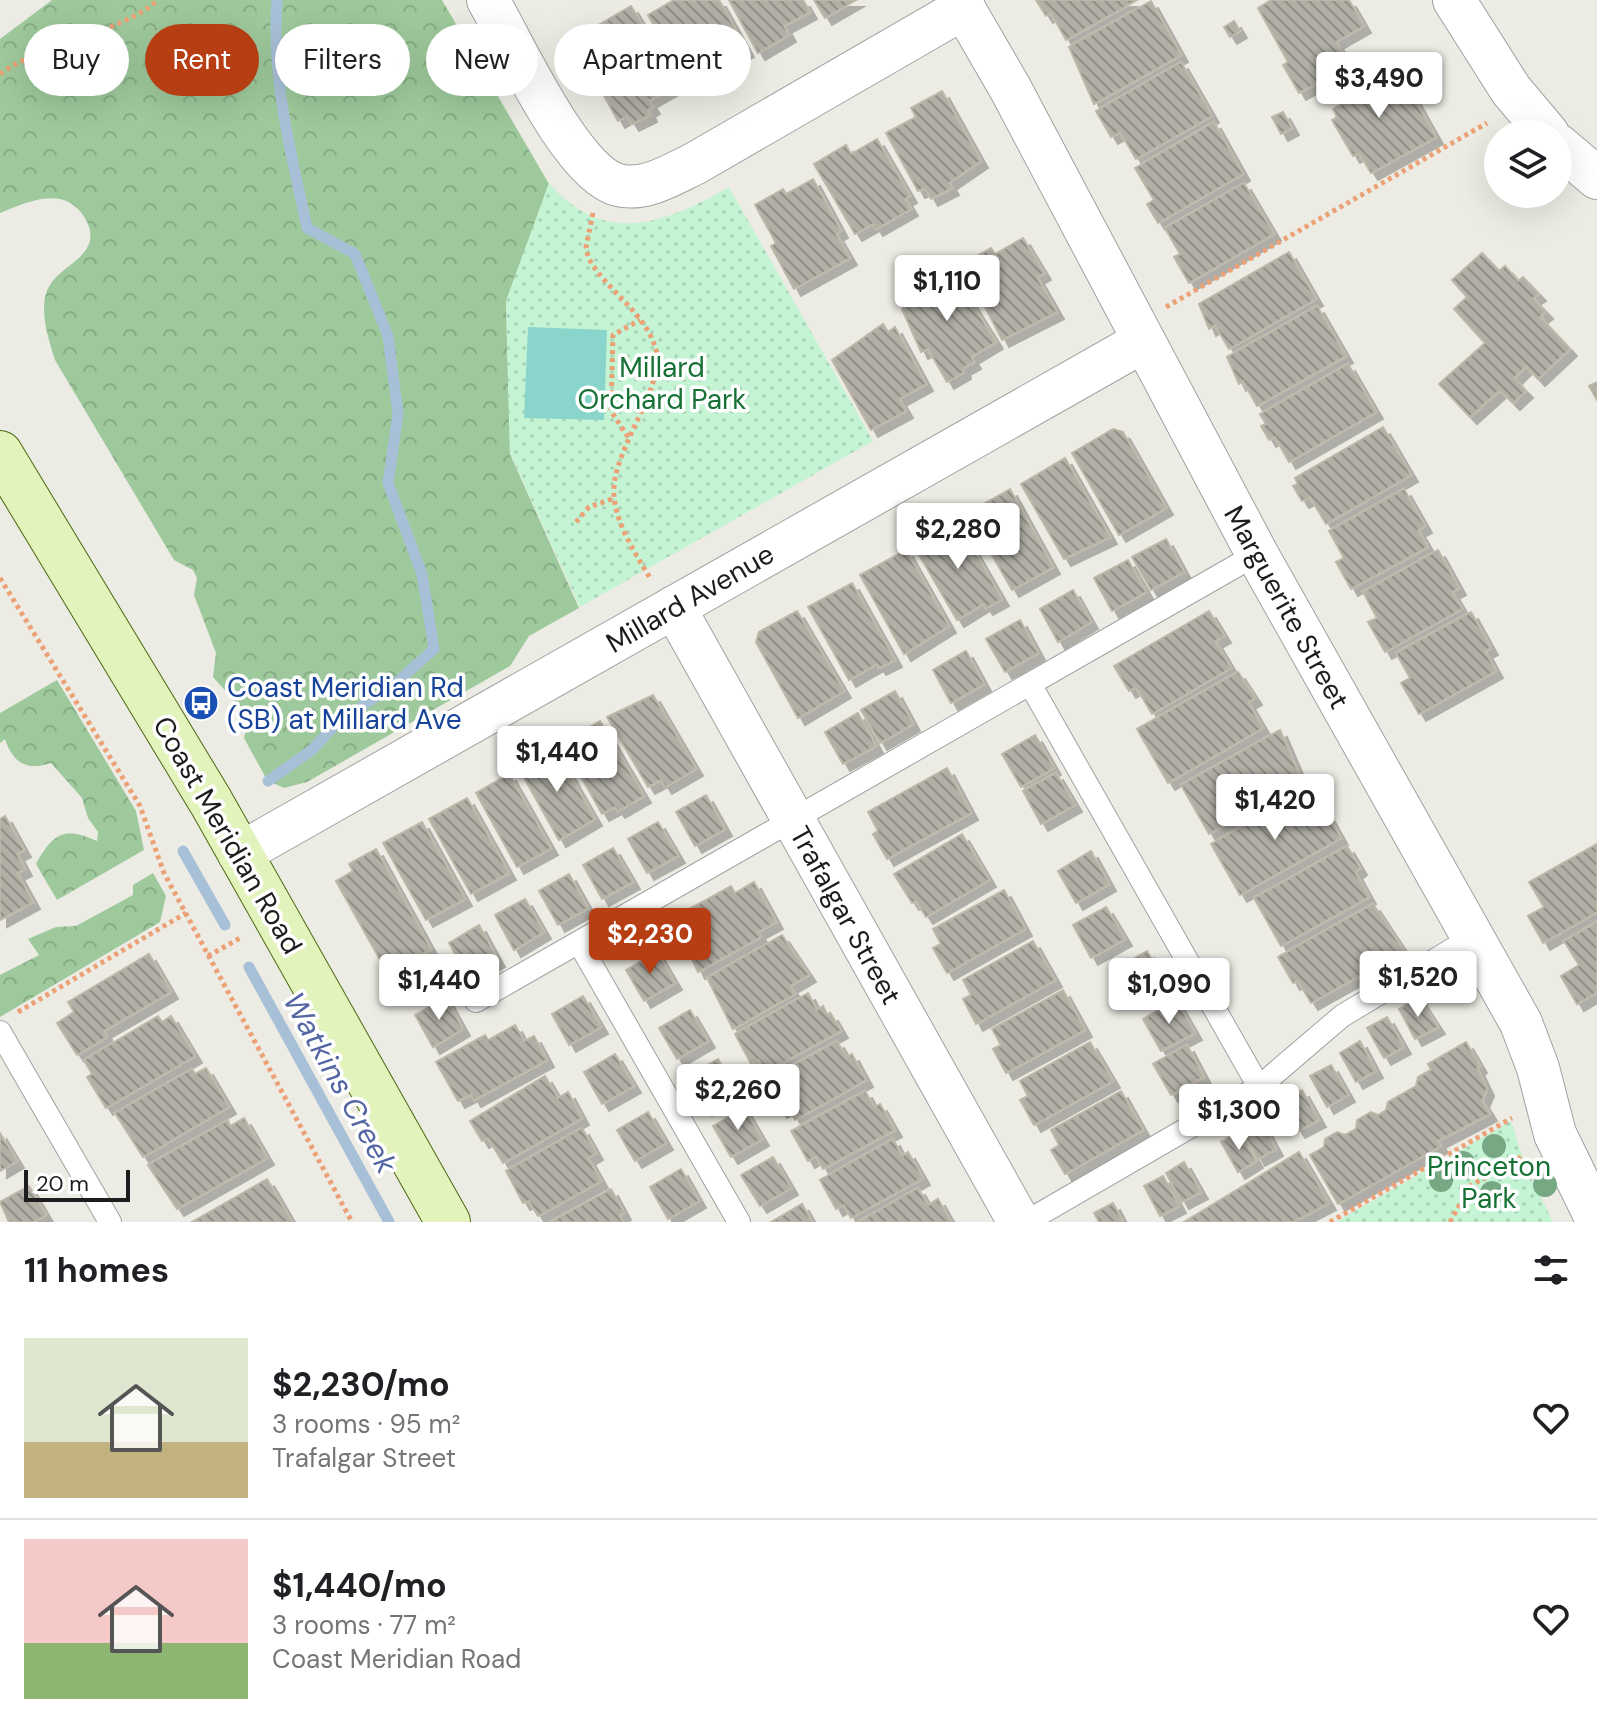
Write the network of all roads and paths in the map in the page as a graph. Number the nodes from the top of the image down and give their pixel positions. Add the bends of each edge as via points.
1 (158, 0) edge
2 (488, 0) edge
3 (1454, 0) edge
4 (961, 4) edge
5 (0, 74) edge
6 (1536, 120) edge
7 (1484, 124) edge
8 (1572, 157) edge
9 (1597, 178) edge
10 (593, 213) dead end
11 (640, 320) junction
12 (1150, 326) junction
13 (628, 437) junction
14 (0, 453) edge
15 (615, 498) junction
16 (576, 522) dead end
17 (1257, 554) junction
18 (0, 578) edge
19 (662, 593) junction
20 (1030, 684) junction
21 (792, 819) junction
22 (239, 854) junction
23 (186, 913) junction
24 (242, 937) dead end
25 (1473, 937) junction
26 (579, 943) junction
27 (208, 956) junction
28 (476, 1001) dead end
29 (7, 1023) edge
30 (1259, 1087) junction
31 (1513, 1117) dead end
32 (1524, 1155) dead end
33 (1597, 1220) edge
34 (110, 1222) edge
35 (352, 1222) edge
36 (448, 1222) edge
37 (739, 1222) edge
38 (1019, 1222) edge
39 (1026, 1222) edge
40 (1330, 1222) edge
41 (1450, 1222) edge

1 - 5 path via 140,13 31,55
2 - 4 street via 579,159 603,179 631,187 694,164
3 - 6 street
4 - 12 street, Marguerite Street
7 - 12 path
8 - 9 street
10 - 11 path via 588,257
11 - 13 path via 658,358
11 - 13 path via 613,335 611,411
12 - 17 street, Marguerite Street
12 - 19 street, Millard Avenue
13 - 15 path via 616,473
14 - 22 main road, Coast Meridian Road
15 - 16 path via 589,507
15 - 19 path via 626,534
17 - 20 lane
17 - 25 street, Marguerite Street
18 - 23 path via 140,806 161,865
19 - 21 street, Trafalgar Street
19 - 22 street, Millard Avenue
20 - 21 lane
20 - 30 lane
21 - 26 lane
21 - 38 street, Trafalgar Street
22 - 36 main road, Coast Meridian Road
23 - 27 path
23 - 29 path
24 - 27 path
25 - 30 lane via 1342,1016
25 - 33 street, Marguerite Street via 1532,1046 1555,1134
26 - 28 lane
26 - 37 lane
27 - 35 path
29 - 34 lane
30 - 39 lane
31 - 40 path
32 - 41 path via 1470,1186

